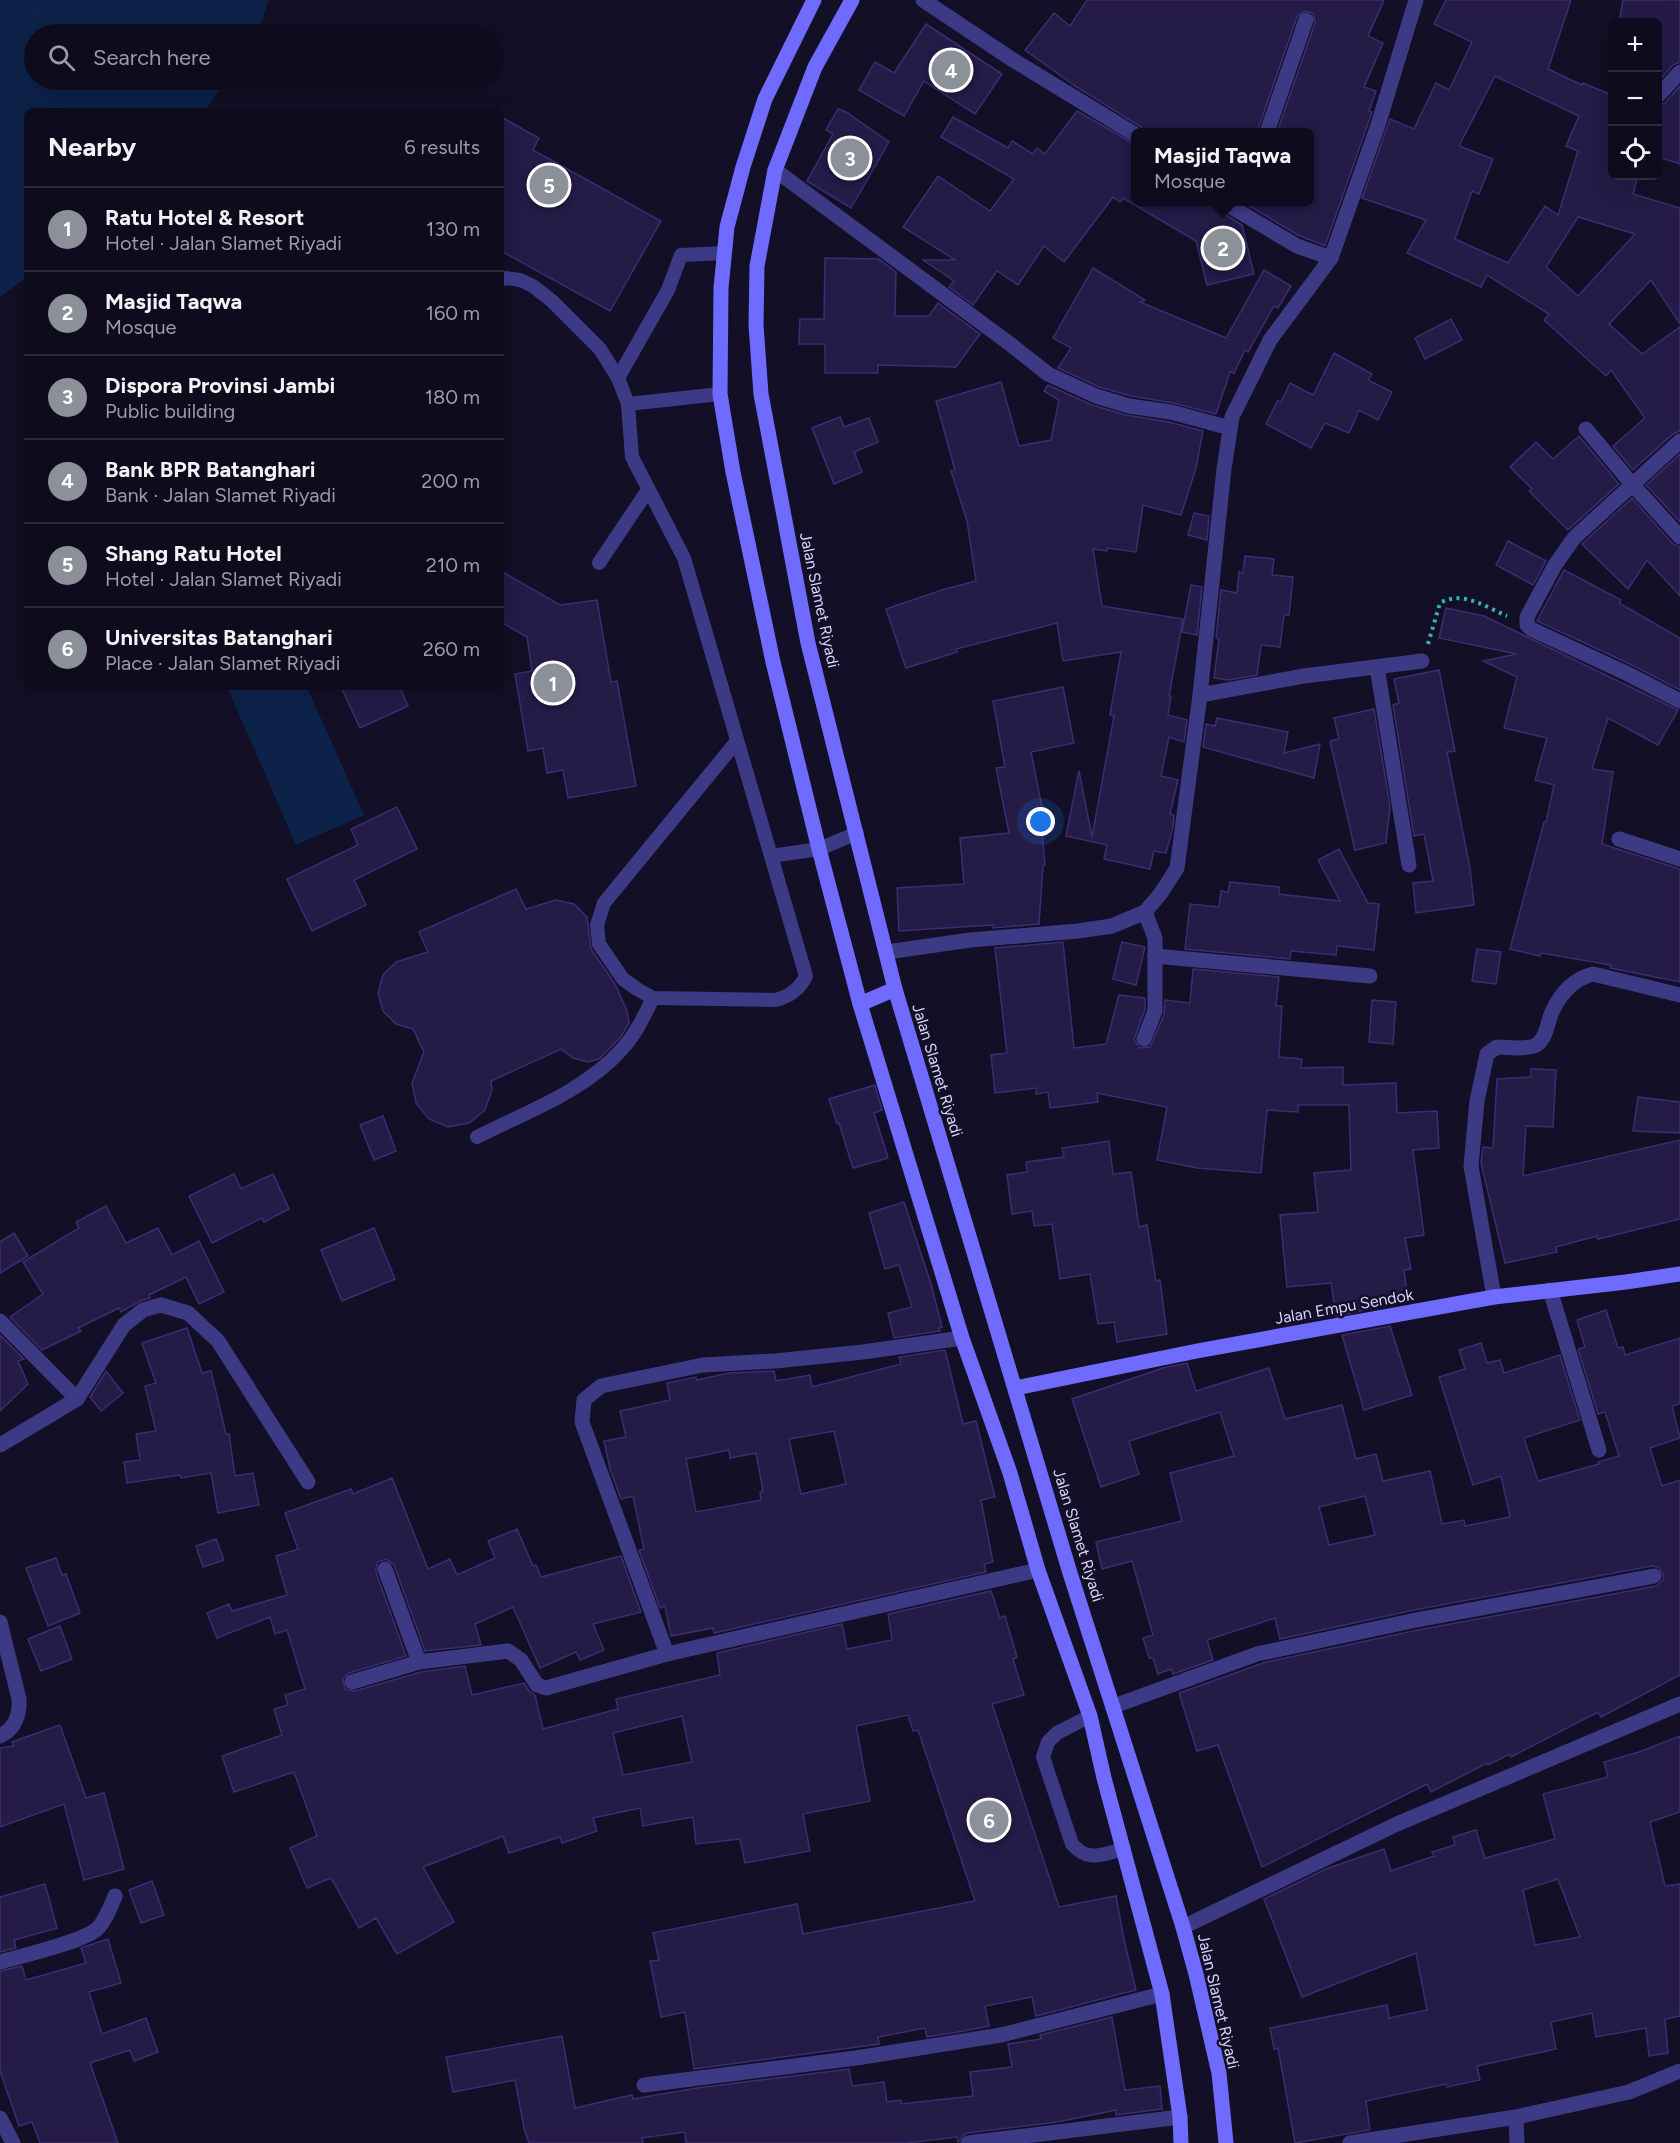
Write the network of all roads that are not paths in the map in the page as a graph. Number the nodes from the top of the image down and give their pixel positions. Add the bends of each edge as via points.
1 (814, 0) edge
2 (852, 0) edge
3 (923, 0) edge
4 (1416, 0) edge
5 (1306, 20) dead end
6 (1680, 72) edge
7 (1662, 92) edge
8 (1268, 128) edge
9 (1131, 132) edge
10 (775, 170) junction
11 (1241, 206) edge
12 (724, 254) junction
13 (1331, 258) junction
14 (504, 279) edge
15 (618, 378) junction
16 (720, 394) junction
17 (628, 404) junction
18 (1230, 428) junction
19 (1586, 429) dead end
20 (1680, 441) edge
21 (1632, 484) junction
22 (648, 490) junction
23 (1680, 537) edge
24 (599, 563) dead end
25 (1422, 662) road end
26 (1377, 667) junction
27 (1200, 696) junction
28 (1680, 701) edge
29 (737, 741) junction
30 (857, 833) junction
31 (1619, 839) dead end
32 (819, 849) junction
33 (771, 856) junction
34 (1680, 860) edge
35 (1409, 865) dead end
36 (1145, 912) junction
37 (887, 952) junction
38 (1155, 956) junction
39 (1370, 976) dead end
40 (895, 989) junction
41 (1680, 995) edge
42 (653, 998) junction
43 (860, 1004) junction
44 (1144, 1039) dead end
45 (477, 1137) dead end
46 (1680, 1274) edge
47 (1550, 1290) junction
48 (1494, 1297) junction
49 (0, 1322) edge
50 (962, 1338) junction
51 (1016, 1388) junction
52 (78, 1399) junction
53 (0, 1445) edge
54 (1599, 1450) dead end
55 (308, 1482) dead end
56 (386, 1569) dead end
57 (1038, 1570) junction
58 (1654, 1576) dead end
59 (0, 1622) edge
60 (668, 1654) junction
61 (419, 1662) junction
62 (352, 1682) dead end
63 (1680, 1704) edge
64 (1114, 1706) junction
65 (1090, 1716) junction
66 (0, 1736) edge
67 (1124, 1849) junction
68 (115, 1896) dead end
69 (1183, 1928) junction
70 (0, 1962) edge
71 (1162, 1994) junction
72 (1680, 2071) edge
73 (644, 2085) dead end
74 (1180, 2116) junction
75 (1516, 2117) junction
76 (0, 2118) edge
77 (13, 2143) edge
78 (968, 2143) edge
79 (1181, 2143) edge
80 (1226, 2143) edge
81 (1350, 2143) edge
82 (1518, 2143) edge

1 - 12 main road via 765,99 729,217
2 - 10 main road, Jalan Slamet Riyadi via 815,67
3 - 9 street
4 - 13 street via 1378,125
5 - 8 street
6 - 7 street
10 - 18 street via 1048,374 1129,406 1171,412
10 - 30 main road, Jalan Slamet Riyadi via 757,266 761,394 808,643
11 - 13 street via 1297,246
12 - 15 lane via 681,255 668,290
12 - 16 main road
13 - 18 street via 1270,340
14 - 15 lane via 533,286 552,301 600,349
15 - 17 lane
16 - 17 lane
16 - 32 main road via 773,662
17 - 22 lane via 632,457
18 - 27 street
19 - 21 street
20 - 21 street
21 - 23 street
21 - 28 street via 1574,538 1538,596 1527,625
22 - 24 lane
22 - 29 lane via 684,558
25 - 26 street
26 - 27 street
26 - 35 street
27 - 36 street via 1177,868
29 - 33 lane
29 - 42 lane via 604,903 597,925 599,944 623,979
30 - 32 lane
30 - 37 main road, Jalan Slamet Riyadi
31 - 34 street
32 - 33 lane
32 - 43 main road
33 - 42 lane via 806,976 802,984 776,1000
36 - 37 street via 1101,928
36 - 38 street via 1155,938
37 - 40 main road, Jalan Slamet Riyadi
38 - 39 street
38 - 44 street via 1155,1011
40 - 43 main road
40 - 51 main road, Jalan Slamet Riyadi
41 - 48 street via 1593,974 1583,977 1552,1010 1542,1041 1521,1048 1497,1047 1487,1054 1477,1101 1471,1166
42 - 45 lane via 635,1032 604,1067 558,1097
43 - 50 main road
46 - 47 main road, Jalan Empu Sendok
47 - 48 main road, Jalan Empu Sendok
47 - 54 street
48 - 51 main road, Jalan Empu Sendok
49 - 52 street
50 - 57 main road via 1010,1473
50 - 60 street via 863,1352 704,1365 601,1386 584,1400 582,1422
51 - 64 main road, Jalan Slamet Riyadi
52 - 53 street
52 - 55 street via 124,1325 150,1307 161,1305 188,1313 218,1341
56 - 61 street
57 - 60 street
57 - 65 main road
58 - 64 street via 1257,1654
59 - 66 street via 20,1709 16,1722
60 - 61 street via 546,1688 537,1685 521,1660 508,1651
61 - 62 street
63 - 69 street via 1397,1824
64 - 69 main road, Jalan Slamet Riyadi
65 - 67 main road
65 - 67 lane via 1058,1733 1048,1742 1044,1757 1072,1844 1090,1857
67 - 71 main road
68 - 70 street via 106,1917 82,1938
69 - 80 main road, Jalan Slamet Riyadi via 1219,2073
71 - 73 street via 1001,2035
71 - 74 main road
72 - 75 street via 1629,2092
74 - 78 street
74 - 79 main road
75 - 81 street
75 - 82 street
76 - 77 street

